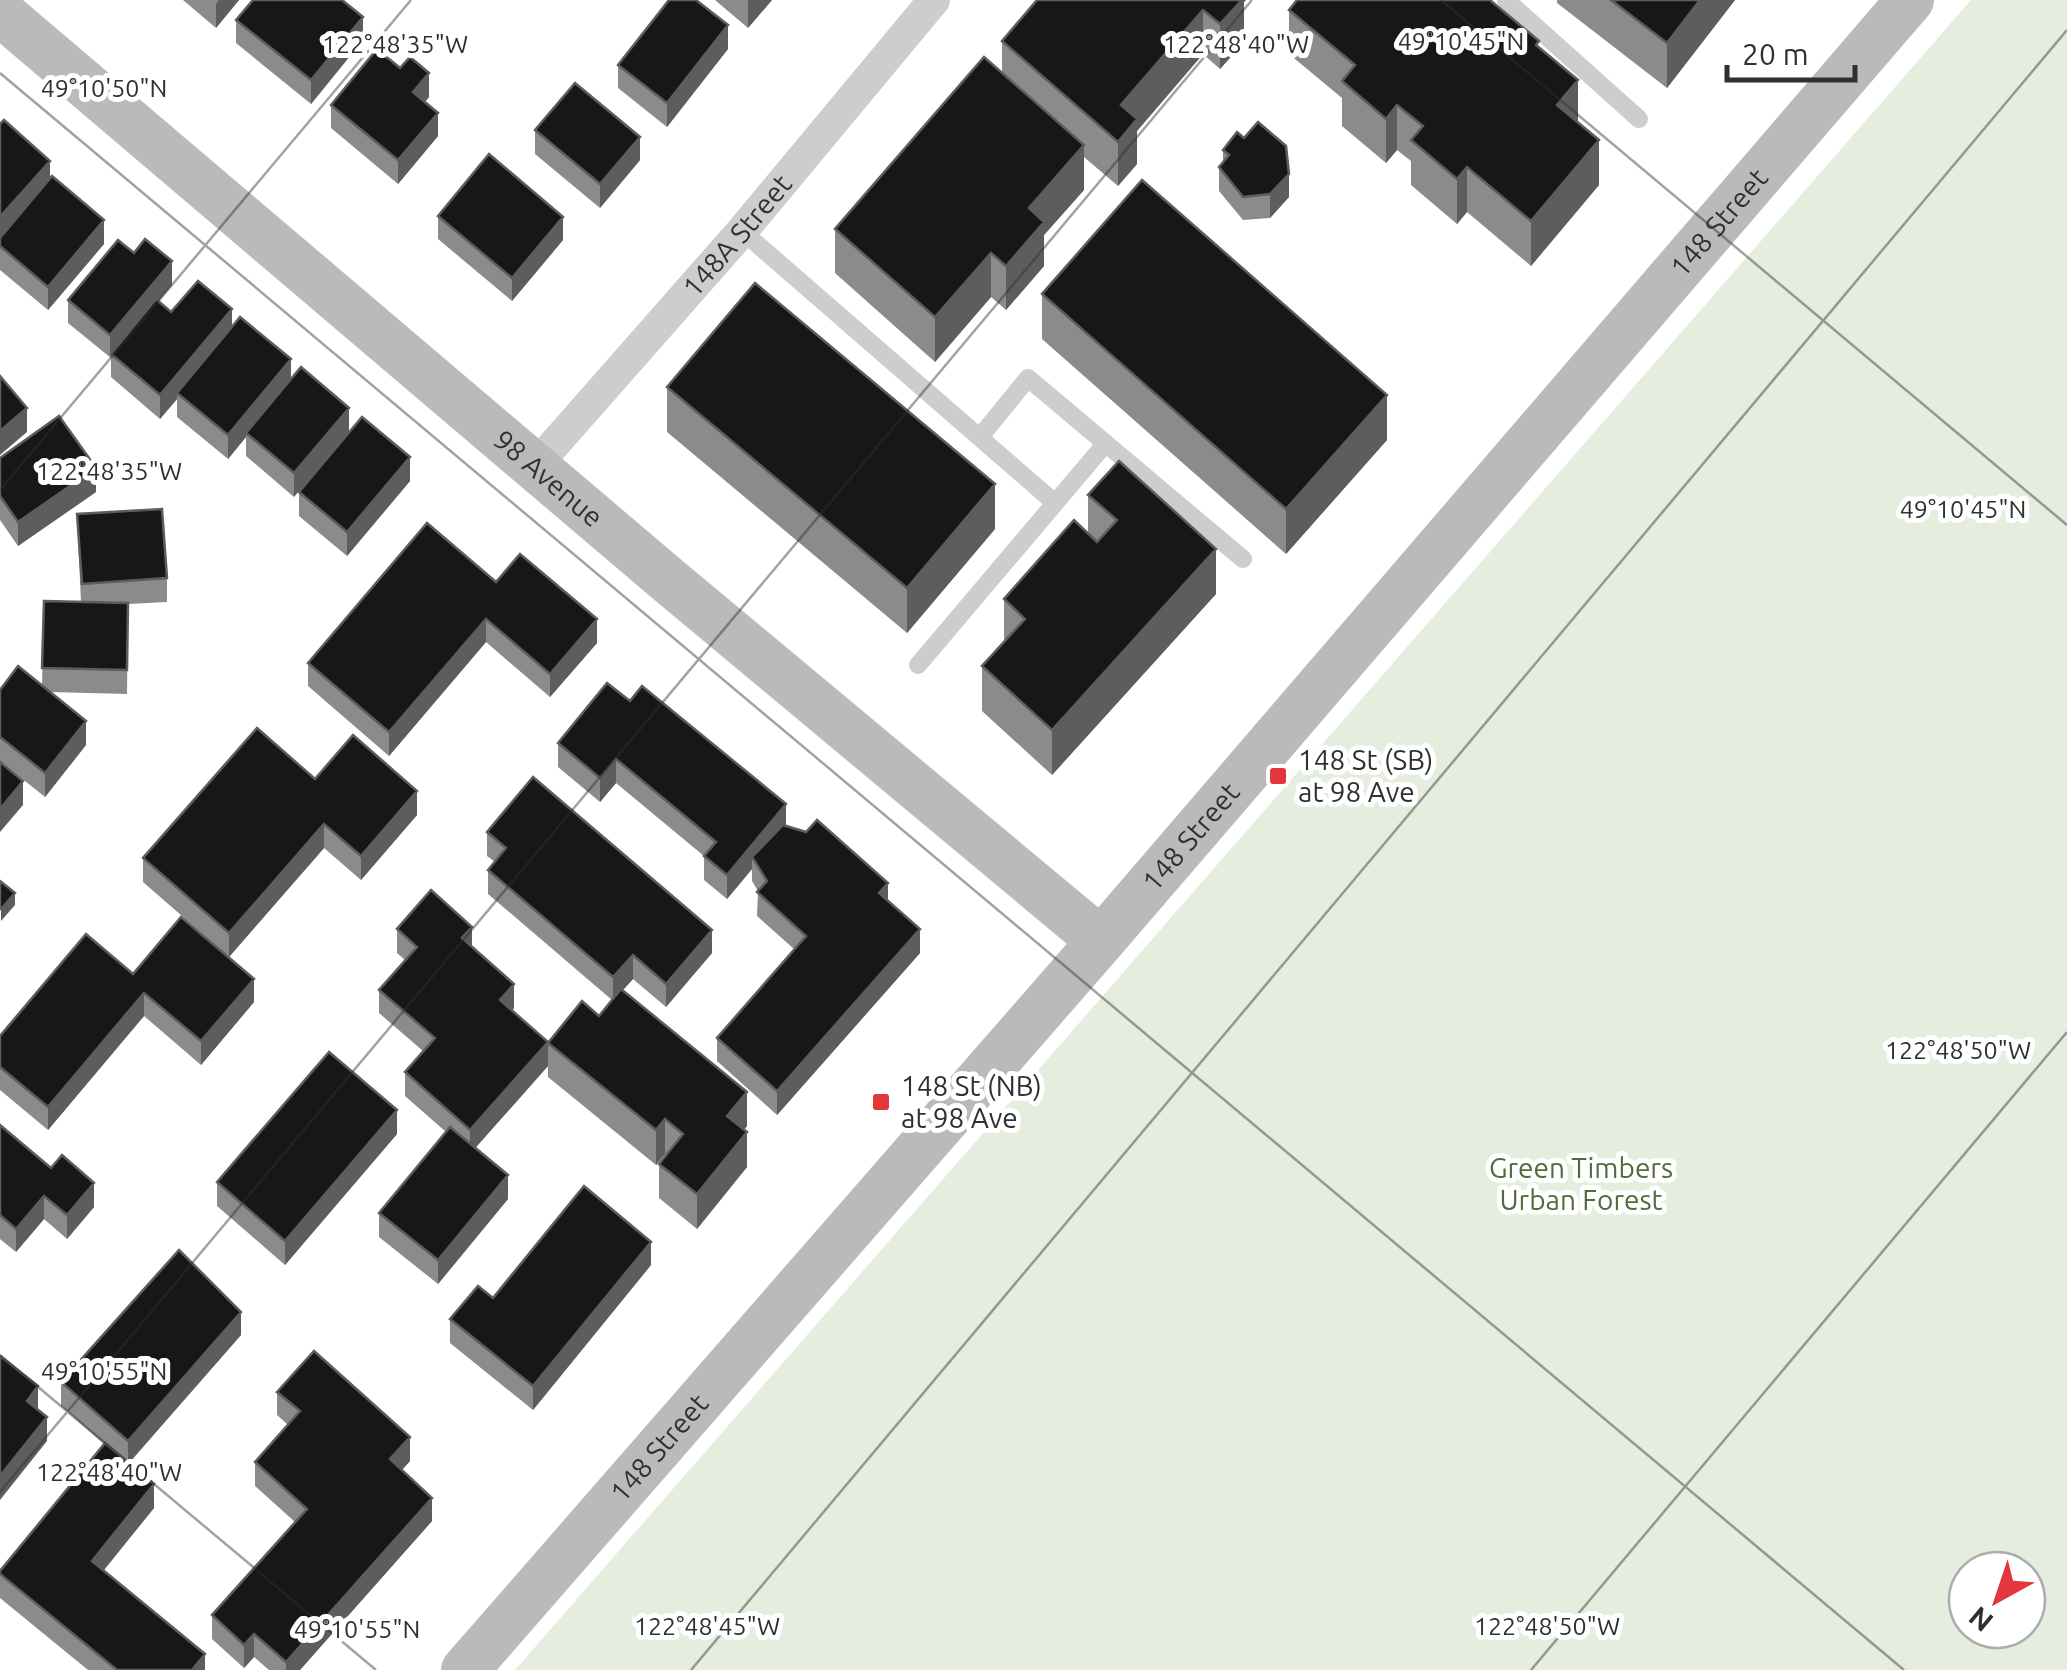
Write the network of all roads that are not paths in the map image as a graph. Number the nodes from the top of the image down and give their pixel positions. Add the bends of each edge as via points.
1 (934, 0) edge
2 (1506, 0) edge
3 (1910, 0) edge
4 (0, 12) edge
5 (1639, 119) dead end
6 (742, 230) junction
7 (980, 438) junction
8 (1106, 443) junction
9 (536, 465) junction
10 (1056, 503) junction
11 (1243, 559) dead end
12 (918, 665) dead end
13 (1101, 941) junction
14 (465, 1670) edge

1 - 6 street, 148A Street
2 - 5 lane
3 - 13 main road, 148 Street
4 - 9 main road, 98 Avenue
6 - 7 lane
6 - 9 street, 148A Street
7 - 8 lane via 1028,378
7 - 10 lane
8 - 10 lane
8 - 11 lane
9 - 13 main road, 98 Avenue
10 - 12 lane
13 - 14 main road, 148 Street

